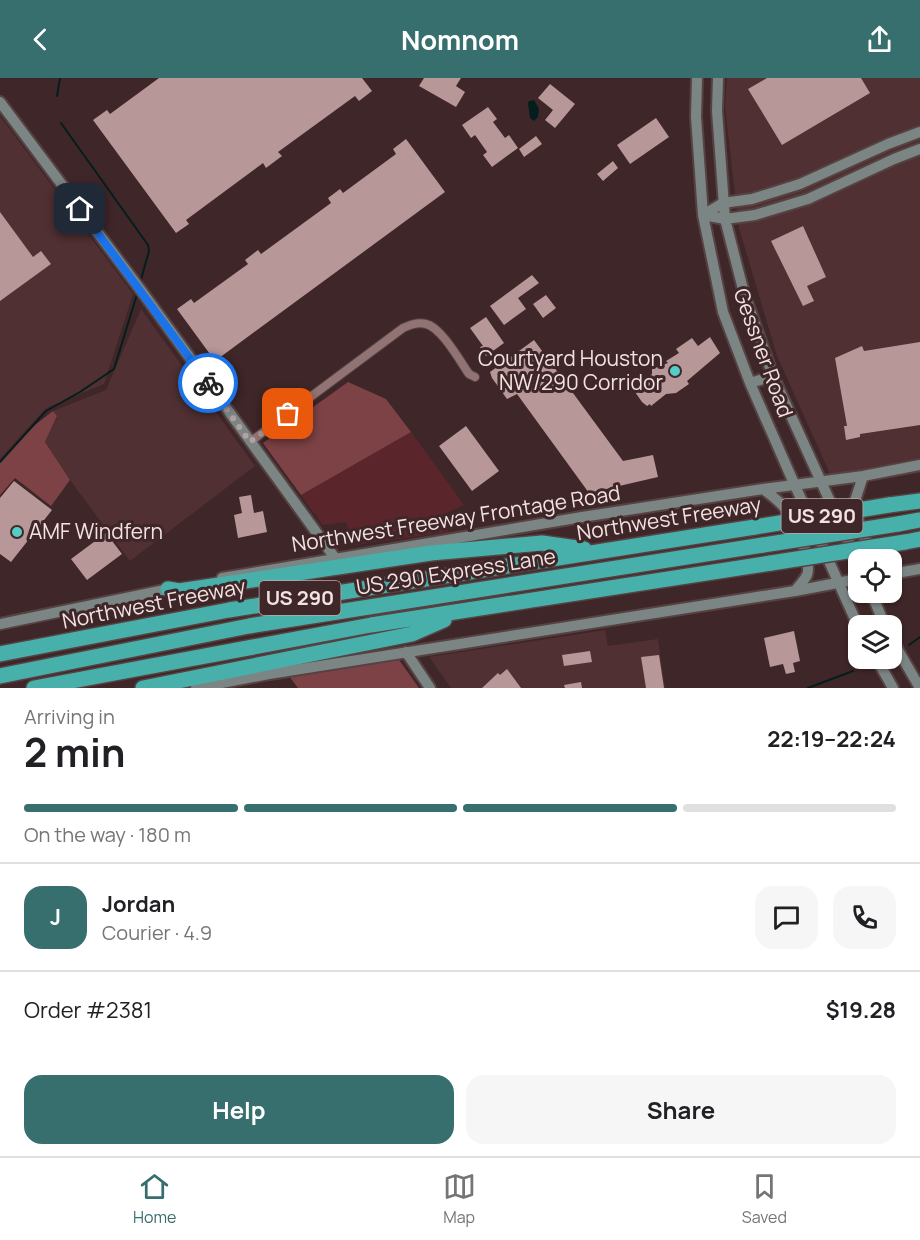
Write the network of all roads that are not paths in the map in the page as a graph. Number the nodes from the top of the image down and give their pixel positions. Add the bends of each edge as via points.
1 (697, 78) edge
2 (718, 78) edge
3 (0, 103) edge
4 (920, 132) edge
5 (920, 149) edge
6 (862, 156) junction
7 (868, 171) junction
8 (723, 203) junction
9 (703, 215) junction
10 (725, 219) junction
11 (773, 376) junction
12 (475, 377) dead end
13 (750, 383) junction
14 (250, 442) junction
15 (920, 465) edge
16 (862, 476) junction
17 (822, 482) junction
18 (796, 484) junction
19 (763, 489) junction
20 (920, 501) edge
21 (920, 520) edge
22 (913, 541) edge
23 (852, 549) edge
24 (869, 549) edge
25 (602, 551) junction
26 (335, 558) junction
27 (920, 569) edge
28 (902, 570) edge
29 (907, 571) junction
30 (902, 572) edge
31 (848, 580) edge
32 (838, 582) junction
33 (168, 589) junction
34 (795, 591) junction
35 (466, 611) junction
36 (853, 615) edge
37 (0, 624) edge
38 (406, 652) junction
39 (0, 654) edge
40 (902, 657) edge
41 (882, 669) edge
42 (0, 676) edge
43 (34, 688) edge
44 (143, 688) edge
45 (196, 688) edge
46 (430, 688) edge
47 (893, 688) edge
48 (920, 688) edge

1 - 9 main road, Gessner Road
2 - 8 main road, Gessner Road
3 - 14 main road
4 - 6 main road
5 - 7 main road
6 - 7 main road
6 - 8 main road via 800,184 752,200
7 - 10 main road via 808,199 755,215
8 - 9 main road
8 - 10 main road, Gessner Road
9 - 10 main road
9 - 13 main road, Gessner Road via 723,312
10 - 11 main road, Gessner Road via 744,293
11 - 13 main road
11 - 17 main road, Gessner Road
12 - 14 street via 438,331 428,324 415,323
13 - 18 main road, Gessner Road
14 - 26 main road
15 - 16 main road, Northwest Freeway Frontage Road
16 - 17 main road, Northwest Freeway Frontage Road
16 - 24 main road via 855,496 855,512
17 - 18 main road, Northwest Freeway Frontage Road
17 - 23 main road, Gessner Road
18 - 19 main road, Northwest Freeway Frontage Road
18 - 32 main road, Gessner Road
19 - 26 main road, Northwest Freeway Frontage Road
19 - 34 main road via 790,515 807,558 806,576
20 - 25 highway, Northwest Freeway / US 290, bridge
21 - 42 highway, US 290 Express Lane, bridge via 249,626
22 - 35 highway, US 290, bridge
25 - 33 highway via 542,543 431,553 179,591
25 - 39 highway, Northwest Freeway / US 290 via 229,610
26 - 33 main road, Northwest Freeway Frontage Road
27 - 29 main road
28 - 29 main road
29 - 30 main road
31 - 32 main road
32 - 34 main road
32 - 36 main road, Gessner Road
33 - 37 main road, Northwest Freeway Frontage Road
34 - 38 main road
35 - 43 highway, US 290
35 - 44 highway via 412,634
38 - 45 main road
38 - 46 main road
40 - 48 main road
41 - 47 main road

